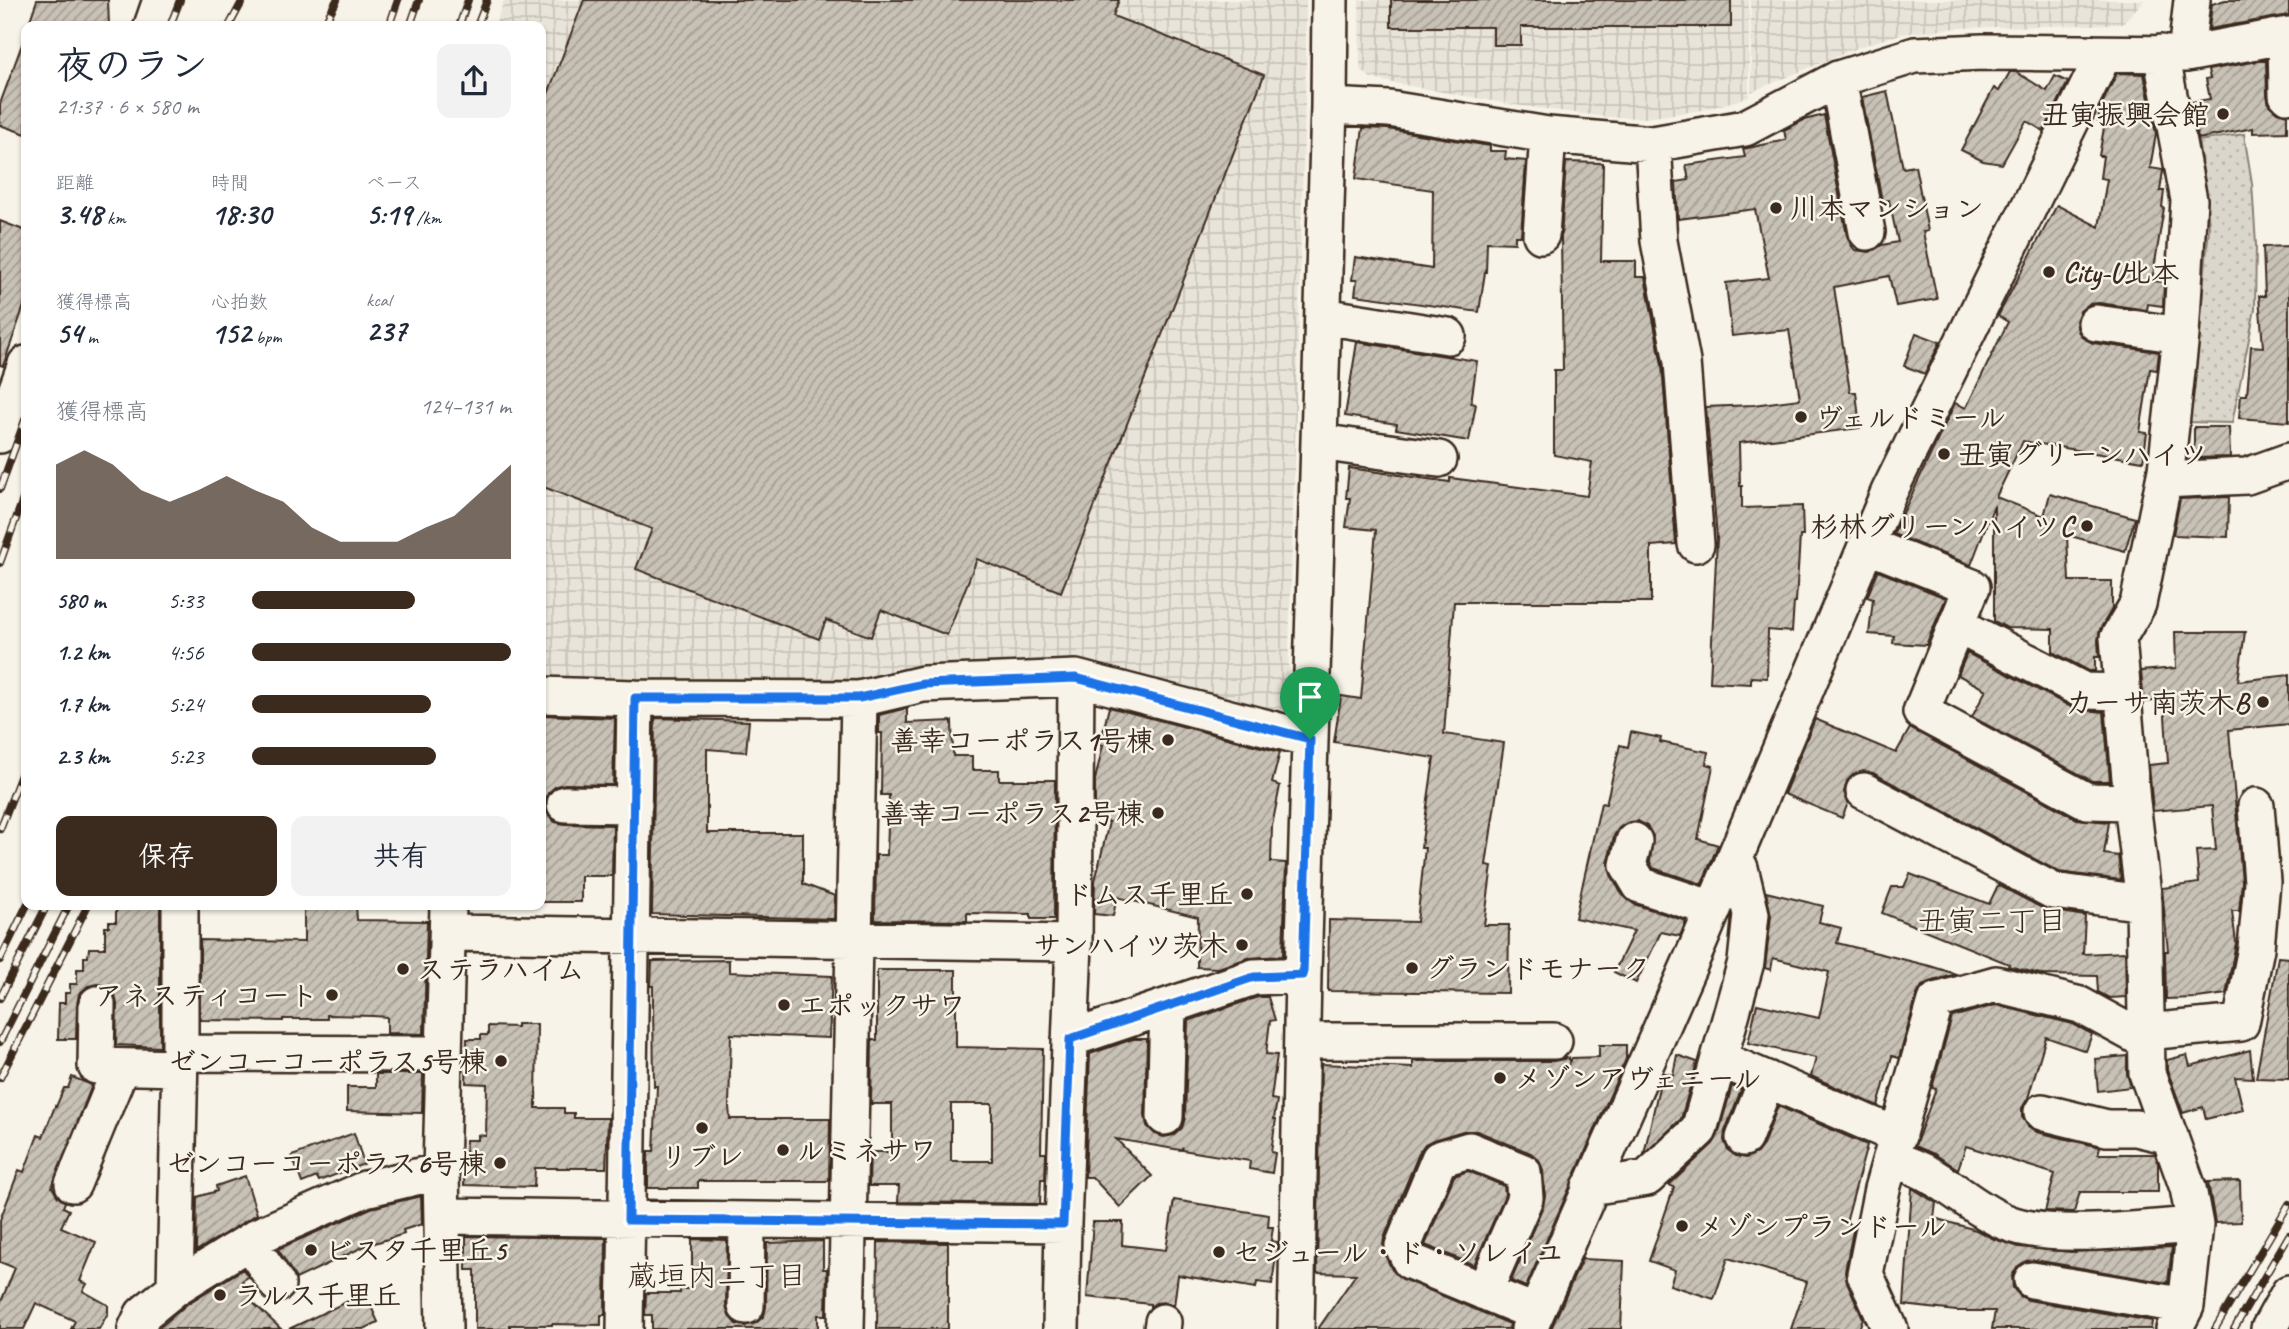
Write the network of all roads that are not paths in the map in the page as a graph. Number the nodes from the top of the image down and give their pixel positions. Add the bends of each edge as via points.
1 (161, 0) edge
2 (1330, 0) edge
3 (2192, 0) edge
4 (154, 21) edge
5 (2288, 36) edge
6 (2174, 53) junction
7 (2104, 54) junction
8 (1838, 79) junction
9 (2287, 95) edge
10 (1329, 106) junction
11 (1548, 135) junction
12 (1653, 144) junction
13 (1867, 232) dead end
14 (1541, 235) dead end
15 (1323, 316) junction
16 (2096, 323) dead end
17 (2180, 335) junction
18 (1448, 336) dead end
19 (21, 378) edge
20 (0, 435) edge
21 (1319, 442) junction
22 (1439, 459) dead end
23 (2289, 461) edge
24 (2164, 480) junction
25 (1696, 544) dead end
26 (1867, 545) junction
27 (1957, 625) junction
28 (1076, 678) junction
29 (2123, 692) junction
30 (546, 695) edge
31 (635, 698) junction
32 (859, 698) junction
33 (1310, 739) junction
34 (1864, 791) dead end
35 (2132, 802) junction
36 (565, 804) dead end
37 (634, 805) junction
38 (2256, 806) dead end
39 (1634, 841) dead end
40 (1733, 861) junction
41 (2274, 899) edge
42 (2144, 903) junction
43 (1713, 909) junction
44 (180, 910) edge
45 (448, 919) edge
46 (633, 936) junction
47 (853, 940) junction
48 (1074, 943) junction
49 (1303, 975) junction
50 (97, 1004) dead end
51 (1168, 1006) junction
52 (2146, 1037) junction
53 (1070, 1039) junction
54 (1302, 1041) junction
55 (1554, 1041) dead end
56 (444, 1054) junction
57 (1720, 1059) junction
58 (180, 1060) junction
59 (121, 1067) junction
60 (1767, 1079) junction
61 (2042, 1112) dead end
62 (1166, 1117) dead end
63 (2170, 1136) junction
64 (1744, 1138) dead end
65 (1894, 1147) junction
66 (441, 1171) junction
67 (74, 1184) dead end
68 (1590, 1187) junction
69 (442, 1216) junction
70 (628, 1220) junction
71 (747, 1221) junction
72 (847, 1222) junction
73 (1063, 1224) junction
74 (2195, 1225) junction
75 (249, 1242) junction
76 (2032, 1280) dead end
77 (277, 1284) dead end
78 (175, 1288) junction
79 (1484, 1292) dead end
80 (2289, 1293) edge
81 (746, 1306) dead end
82 (2180, 1318) edge
83 (1533, 1321) edge
84 (136, 1329) edge
85 (444, 1329) edge
86 (625, 1329) edge
87 (846, 1329) edge
88 (1061, 1329) edge
89 (1296, 1329) edge
90 (1890, 1329) edge
91 (2269, 1329) edge

1 - 4 street
2 - 10 street
3 - 6 street
5 - 6 street
5 - 9 street
6 - 7 street
6 - 17 street via 2189,200
7 - 8 street via 1915,55
7 - 26 street
8 - 12 street via 1745,128
8 - 13 street
10 - 11 street via 1390,109
10 - 15 street
11 - 12 street
11 - 14 street
12 - 25 street via 1659,241 1682,362
15 - 18 street
15 - 21 street
16 - 17 street
17 - 24 street
19 - 20 street
21 - 22 street
21 - 33 street
23 - 24 street via 2247,476
24 - 29 street via 2137,604 2118,638
26 - 27 street via 1972,587
26 - 40 street
27 - 29 street via 2084,691
27 - 35 street via 1921,712 2087,801
28 - 32 street via 923,684
28 - 33 street
28 - 48 street
29 - 35 street
30 - 31 street
31 - 32 street
31 - 37 street
32 - 47 street
33 - 49 street
34 - 42 street via 2053,891
35 - 42 street
36 - 37 street
37 - 46 street
38 - 41 street via 2262,882
39 - 43 street via 1628,865 1640,885
40 - 43 street
40 - 57 street via 1740,868 1751,914 1746,962
41 - 52 street via 2256,948 2241,1023
42 - 52 street
43 - 68 street
44 - 58 street
45 - 46 street
45 - 56 street
46 - 47 street
46 - 70 street
47 - 48 street
47 - 72 street
48 - 53 street
49 - 51 street via 1254,977
49 - 54 street
50 - 59 street via 96,1066
51 - 53 street
51 - 62 street
52 - 63 street via 2147,1073
52 - 65 street via 2080,1005 1996,984 1936,1001
53 - 73 street
54 - 55 street
54 - 89 street
56 - 58 street
56 - 66 street
57 - 60 street
57 - 68 street via 1699,1130 1647,1178
58 - 59 street
58 - 78 street
59 - 67 street
60 - 64 street
60 - 65 street
61 - 63 street via 2107,1128 2136,1128
63 - 74 street
65 - 74 street via 2004,1222 2073,1233
65 - 90 street via 1866,1274
66 - 69 street
66 - 75 street via 365,1189
68 - 83 street
69 - 70 street
69 - 85 street
70 - 71 street
70 - 86 street
71 - 72 street
71 - 81 street
72 - 73 street
72 - 87 street
73 - 88 street
74 - 82 street
75 - 77 street
75 - 78 street
76 - 82 street
78 - 84 street via 143,1314
79 - 83 street
80 - 91 street

